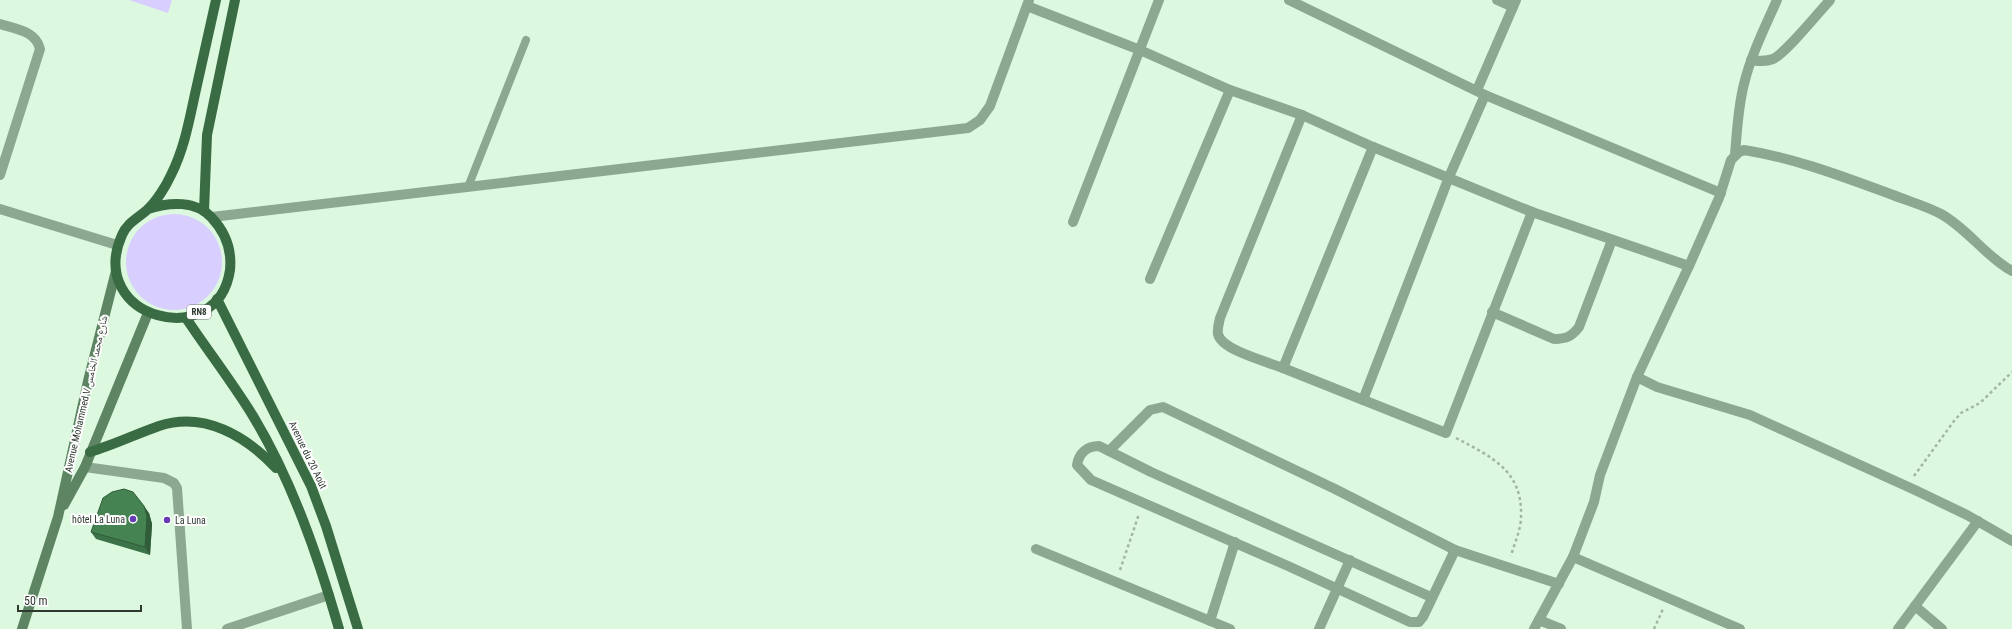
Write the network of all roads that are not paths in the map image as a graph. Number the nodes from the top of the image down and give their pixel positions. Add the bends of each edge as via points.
1 (216, 0) edge
2 (235, 0) edge
3 (1159, 0) edge
4 (1289, 0) edge
5 (1497, 0) edge
6 (1777, 0) edge
7 (1830, 0) edge
8 (1028, 3) edge
9 (1514, 4) edge
10 (0, 24) edge
11 (526, 40) dead end
12 (1140, 50) junction
13 (1751, 60) junction
14 (1230, 90) junction
15 (1481, 92) junction
16 (1302, 115) junction
17 (1373, 147) junction
18 (1735, 155) junction
19 (0, 175) edge
20 (1449, 177) junction
21 (468, 187) junction
22 (1721, 193) junction
23 (0, 209) edge
24 (148, 209) junction
25 (1532, 212) junction
26 (208, 214) junction
27 (1073, 222) dead end
28 (1612, 240) junction
29 (117, 246) junction
30 (1689, 266) junction
31 (116, 271) junction
32 (2012, 271) edge
33 (1150, 279) dead end
34 (217, 299) junction
35 (1492, 312) junction
36 (148, 313) junction
37 (186, 318) junction
38 (1283, 368) junction
39 (1638, 377) junction
40 (1363, 400) junction
41 (1109, 451) junction
42 (90, 452) junction
43 (84, 467) junction
44 (285, 478) junction
45 (58, 517) junction
46 (1978, 521) junction
47 (2012, 541) edge
48 (1235, 542) junction
49 (1036, 549) dead end
50 (1455, 550) junction
51 (1573, 557) junction
52 (1350, 560) junction
53 (1559, 584) junction
54 (1338, 589) junction
55 (329, 595) junction
56 (1431, 597) junction
57 (1915, 606) junction
58 (1210, 621) junction
59 (1536, 625) edge
60 (22, 629) edge
61 (186, 629) edge
62 (227, 629) edge
63 (339, 629) edge
64 (358, 629) edge
65 (1230, 629) edge
66 (1319, 629) edge
67 (1560, 629) edge
68 (1740, 629) edge
69 (1898, 629) edge
70 (1942, 629) edge

1 - 24 main road, RN8 via 182,150 170,176
2 - 26 main road via 207,135
3 - 12 street
4 - 15 street
5 - 9 street
6 - 13 street
7 - 13 street via 1801,33 1774,58 1762,62
8 - 12 street
8 - 21 street via 990,106 980,120 968,128
9 - 15 street
10 - 19 street via 32,35 38,41 40,49
11 - 21 lane
12 - 14 street
12 - 27 street
13 - 18 street via 1740,104
14 - 16 street
14 - 33 street
15 - 20 street
15 - 22 street
16 - 17 street
16 - 38 street via 1220,318 1217,333 1222,342 1236,350
17 - 20 street
17 - 38 street
18 - 22 street via 1731,160
18 - 32 street via 1744,150 1779,156 1940,213 1958,224 1989,254
20 - 25 street
20 - 40 street
21 - 26 street
22 - 30 street
23 - 29 street
24 - 26 main road, RN8 via 161,204 176,203 190,205
24 - 29 main road, RN8 via 134,218
25 - 28 street
25 - 35 street
26 - 34 main road, RN8 via 226,235 231,257 228,280
28 - 30 street
28 - 35 street via 1580,327 1572,335 1565,339 1554,339
29 - 31 main road, RN8
30 - 39 street
31 - 36 main road, RN8 via 126,293
31 - 45 main road, Avenue Mohammed V شارع محمد الخامس via 88,381
34 - 37 main road, RN8 via 208,307
34 - 64 main road, Avenue du 20 Août / RN8 via 311,486
35 - 40 street via 1446,433
36 - 37 main road, RN8 via 167,318
36 - 42 main road, Avenue Mohammed V شارع محمد الخامس
37 - 44 main road, RN8 via 253,416
38 - 40 street
39 - 46 street via 1657,387 1750,416 1907,486
39 - 51 street via 1600,475 1594,502
41 - 48 street via 1099,446 1091,446 1080,454 1077,465 1091,480
41 - 50 street via 1150,410 1163,407 1336,489
41 - 52 street
42 - 43 main road, Avenue Mohammed V شارع محمد الخامس
42 - 44 main road via 160,426 188,421 225,429 261,452
43 - 45 main road, Avenue Mohammed V شارع محمد الخامس
43 - 61 street via 164,478 174,483 177,488
44 - 55 main road, RN8 via 301,514
45 - 60 main road, Avenue Mohammed V شارع محمد الخامس
46 - 47 street
46 - 57 street
48 - 54 street
48 - 58 street
49 - 58 street
50 - 53 street
50 - 56 street
51 - 53 street
51 - 68 street
52 - 54 street
52 - 56 street
53 - 59 street
54 - 56 street via 1415,623 1423,617
54 - 66 street
55 - 62 street
55 - 63 main road, RN8
57 - 69 street
57 - 70 street
58 - 65 street
59 - 67 street

